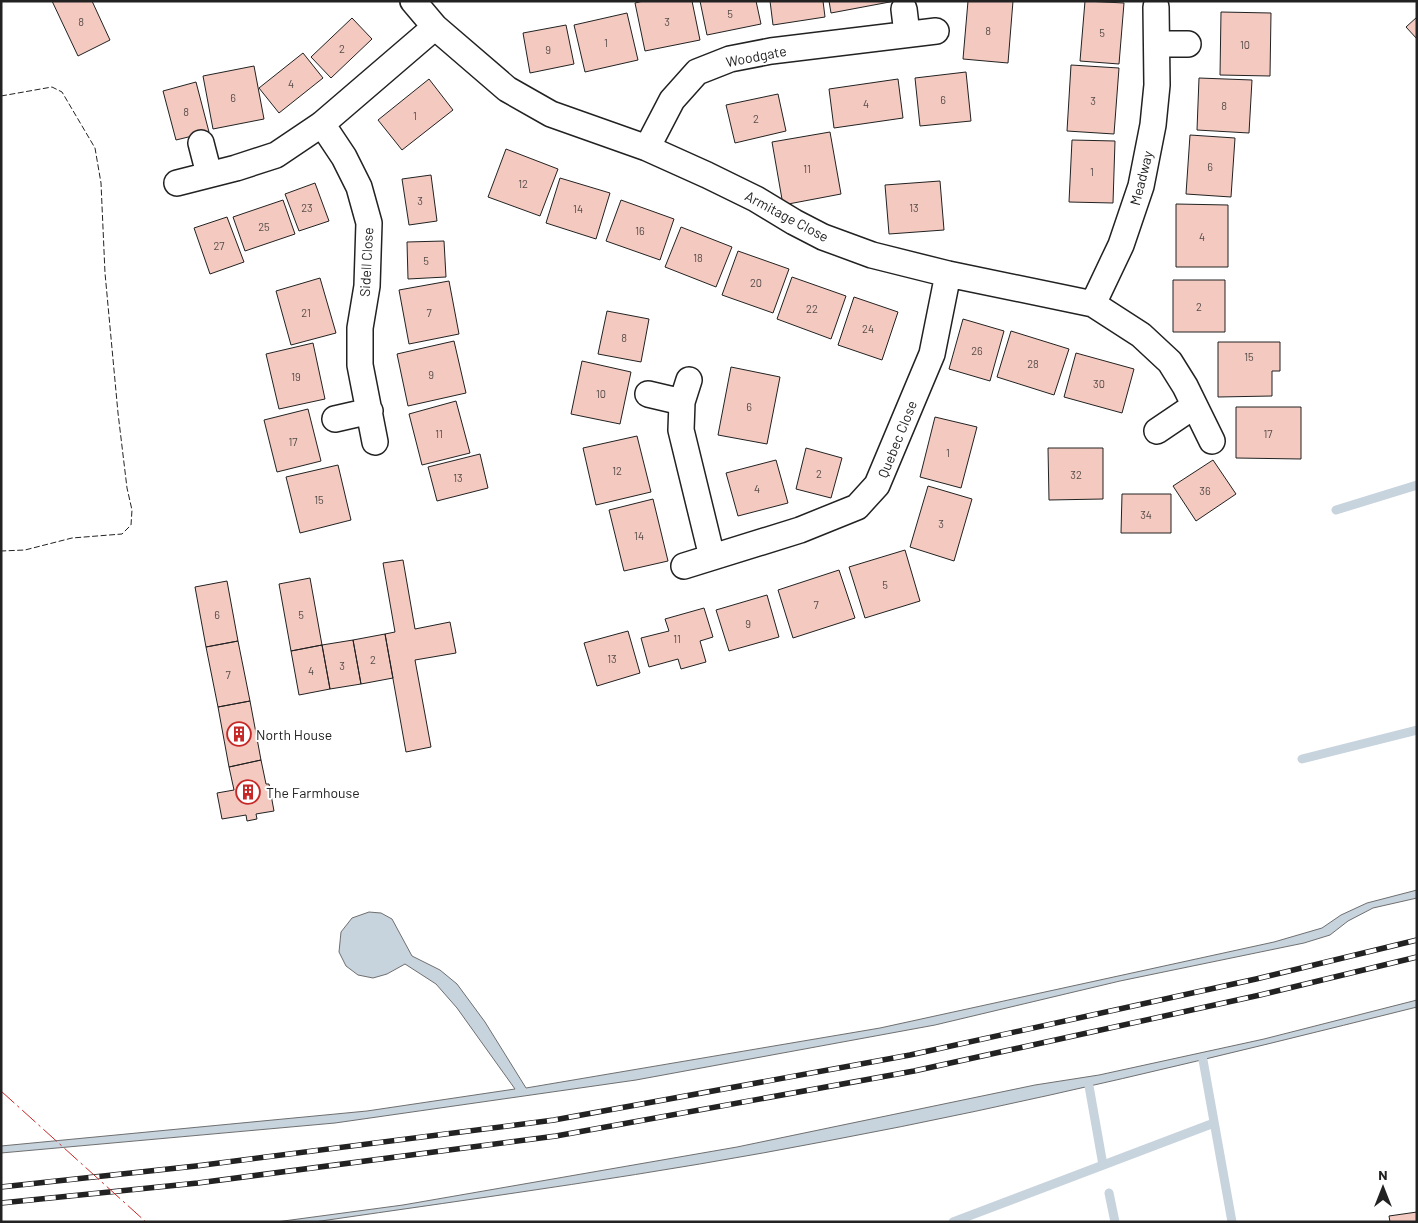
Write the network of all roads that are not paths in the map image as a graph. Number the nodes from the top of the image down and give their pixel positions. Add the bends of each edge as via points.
1 (413, 1) edge
2 (1156, 7) dead end
3 (904, 9) dead end
4 (435, 27) junction
5 (936, 31) dead end
6 (908, 34) junction
7 (1157, 44) junction
8 (1188, 44) dead end
9 (322, 124) junction
10 (201, 143) dead end
11 (647, 148) junction
12 (209, 174) junction
13 (177, 182) dead end
14 (948, 274) junction
15 (1093, 304) junction
16 (648, 394) dead end
17 (1194, 406) junction
18 (370, 411) junction
19 (334, 419) dead end
20 (1157, 431) dead end
21 (1212, 441) dead end
22 (375, 442) dead end
23 (712, 557) junction
24 (684, 566) dead end

1 - 4 street, Armitage Close
2 - 7 street, Meadway
3 - 6 street
4 - 9 street
4 - 11 street, Armitage Close via 507,89 551,114
5 - 6 street, Woodgate
6 - 11 street, Woodgate via 771,51 730,59 697,72 672,100
7 - 8 street
7 - 15 street, Meadway via 1153,125 1141,186 1121,246
9 - 12 street via 276,155
9 - 18 street, Sidell Close via 359,187 369,223 360,365
10 - 12 street
11 - 14 street, Armitage Close via 756,199 823,237 872,256
12 - 13 street
14 - 15 street, Armitage Close
14 - 23 street, Quebec Close via 932,354 877,486 857,507 800,530
15 - 17 street, Armitage Close via 1141,335 1170,362
16 - 23 street via 686,391 680,430
17 - 20 street
17 - 21 street, Armitage Close
18 - 19 street
18 - 22 street, Sidell Close
23 - 24 street, Quebec Close

